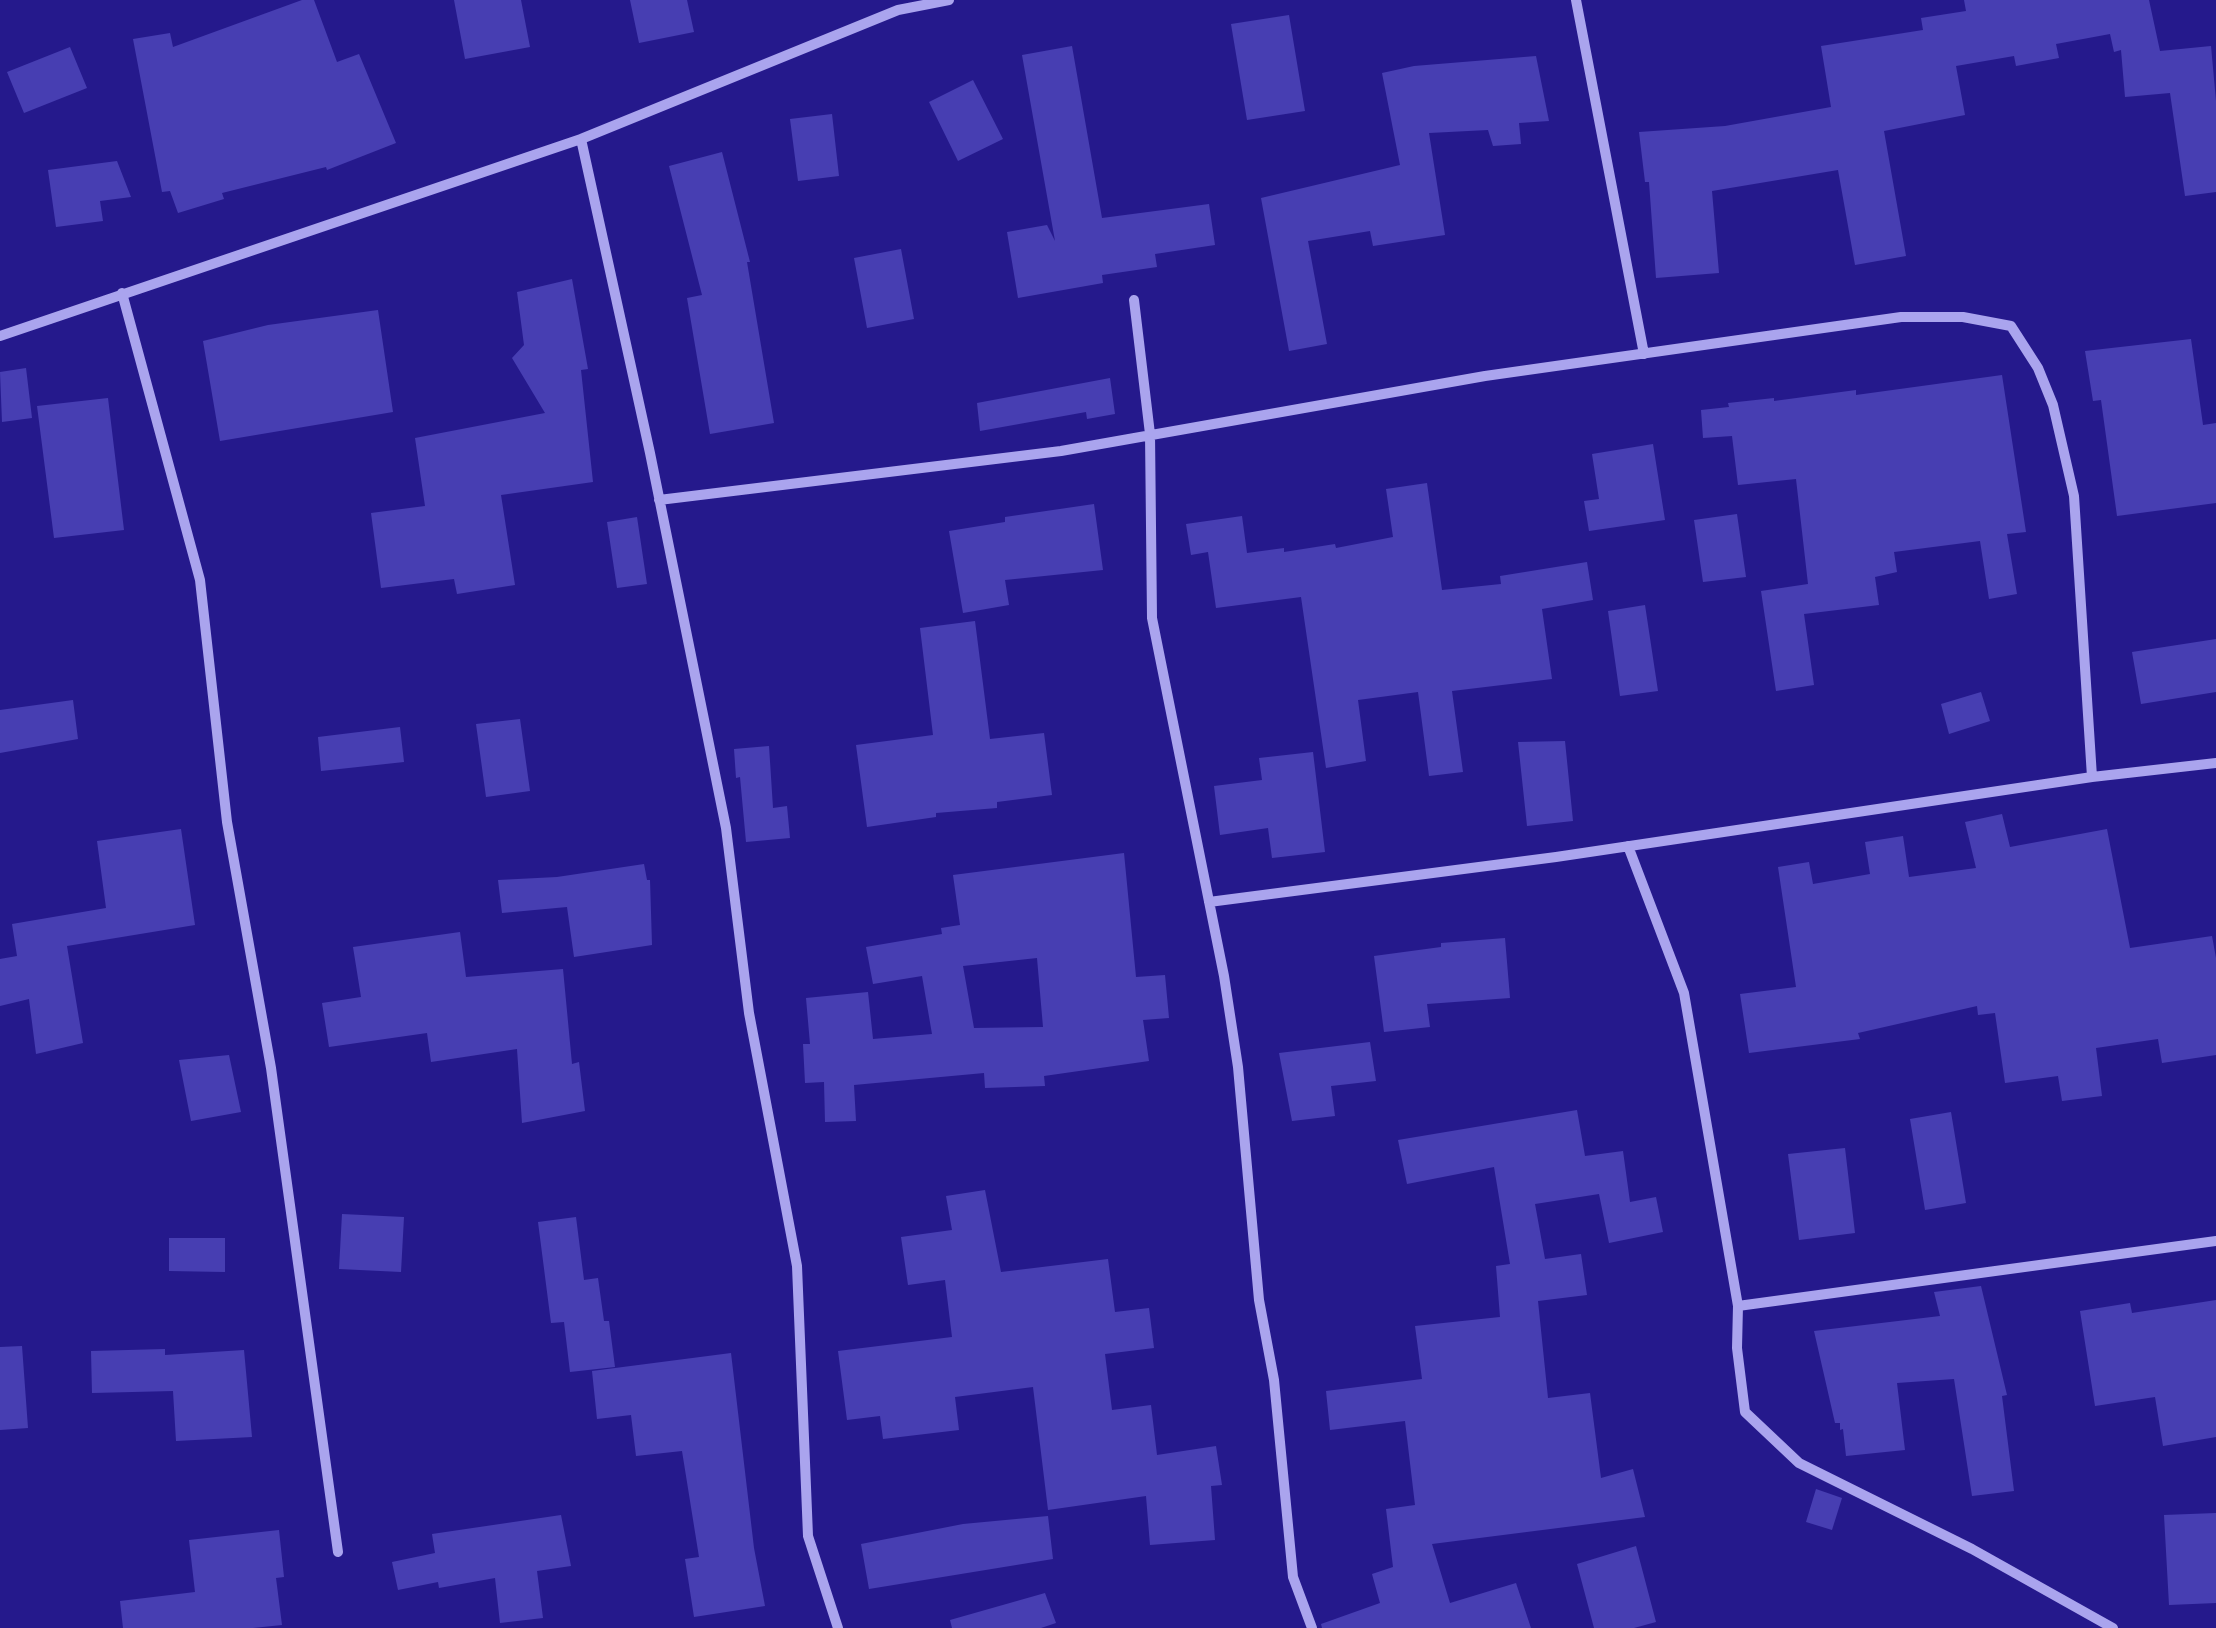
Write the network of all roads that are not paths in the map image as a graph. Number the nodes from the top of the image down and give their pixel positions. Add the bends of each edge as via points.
1 (949, 0) edge
2 (1576, 0) edge
3 (581, 139) junction
4 (122, 293) junction
5 (1134, 300) dead end
6 (0, 336) edge
7 (1644, 354) junction
8 (1150, 434) junction
9 (659, 500) junction
10 (2216, 763) edge
11 (2092, 776) junction
12 (1628, 846) junction
13 (1208, 902) junction
14 (2216, 1241) edge
15 (1738, 1306) junction
16 (338, 1552) dead end
17 (838, 1628) edge
18 (1312, 1628) edge
19 (2114, 1628) edge

1 - 3 street via 898,10
2 - 7 street
3 - 4 street
3 - 9 street
4 - 6 street
4 - 16 street via 200,580 227,822 271,1068
5 - 8 street
7 - 8 street
7 - 11 street via 1900,317 1963,316 2011,326 2053,405 2074,496
8 - 9 street via 1062,451
8 - 13 street via 1152,618
9 - 17 street via 726,828 749,1013 796,1266 808,1536
10 - 11 street
11 - 12 street
12 - 13 street
12 - 15 street via 1684,993
13 - 18 street via 1238,1067 1293,1577
14 - 15 street
15 - 19 street via 1745,1412 1799,1463

